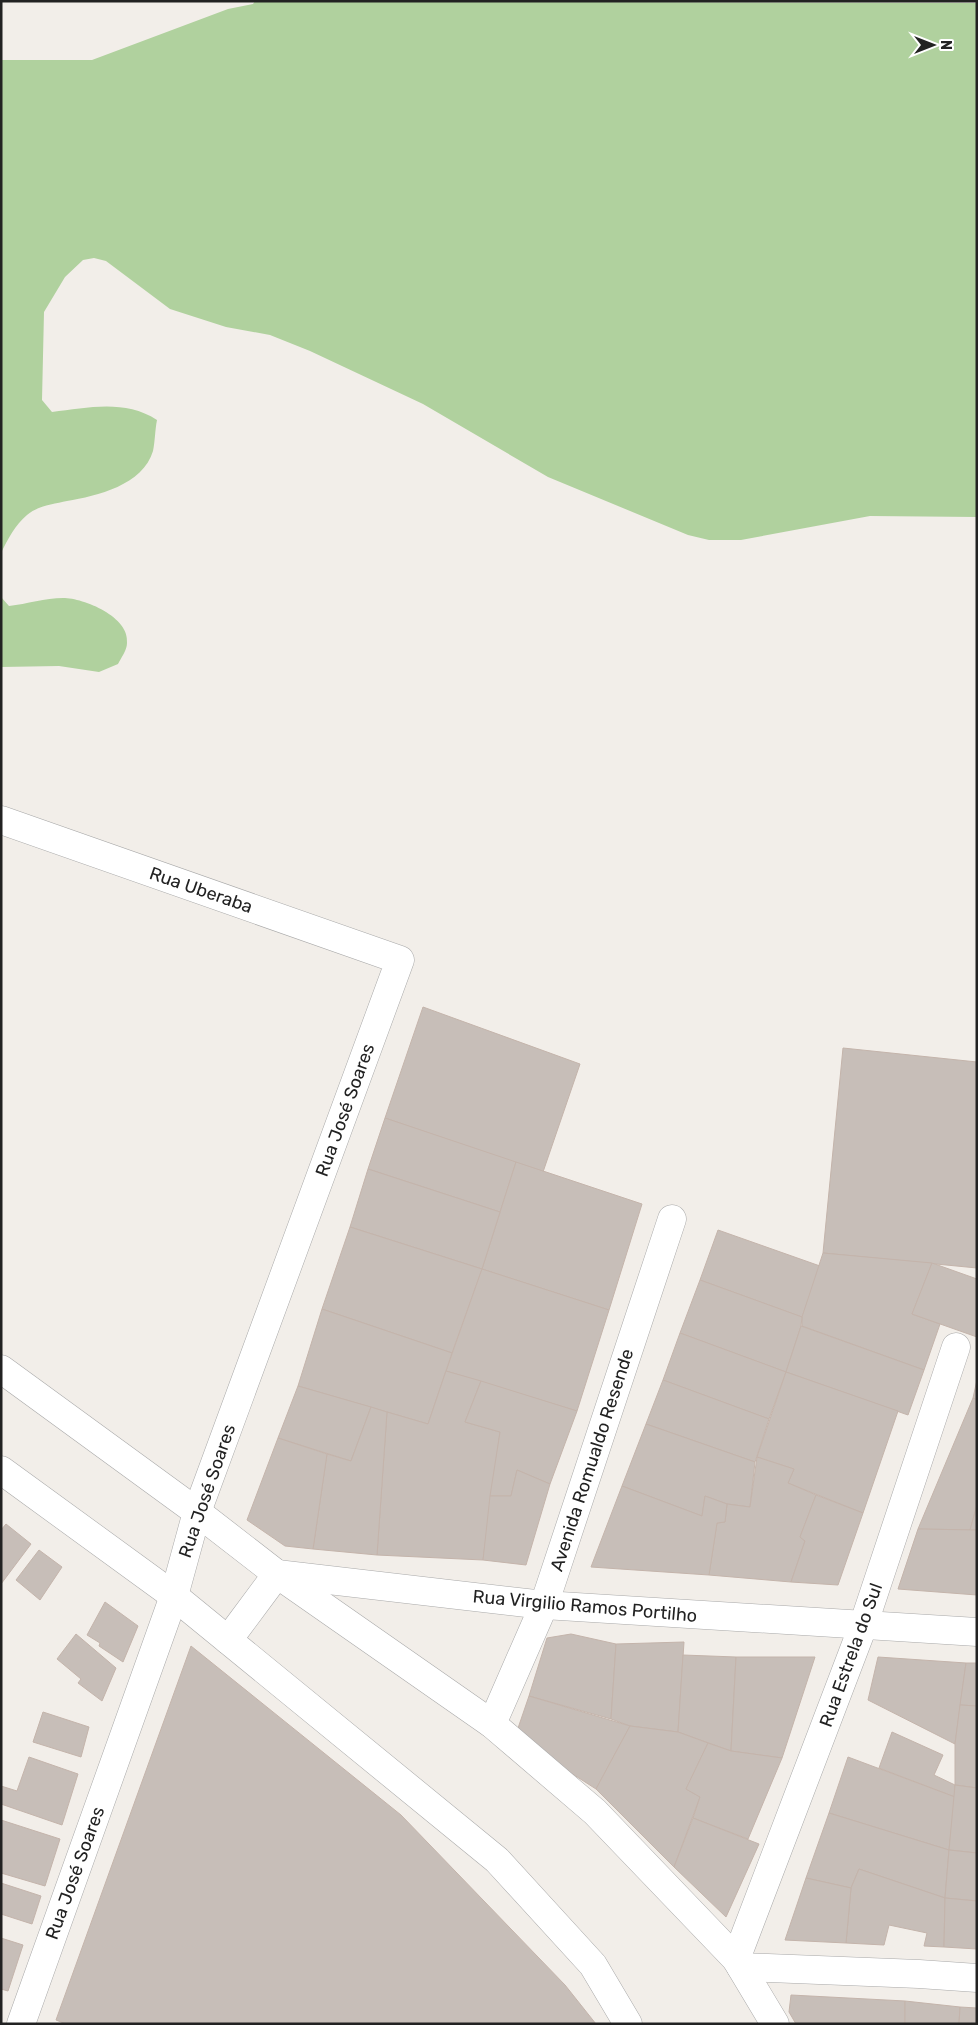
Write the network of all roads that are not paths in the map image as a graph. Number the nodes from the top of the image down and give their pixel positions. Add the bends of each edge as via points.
1 (1, 820) edge
2 (400, 960) joint
3 (672, 1220) dead end
4 (956, 1347) dead end
5 (1, 1370) edge
6 (1, 1470) edge
7 (197, 1512) junction
8 (277, 1574) junction
9 (174, 1596) junction
10 (544, 1605) junction
11 (863, 1626) junction
12 (977, 1632) edge
13 (228, 1640) junction
14 (492, 1724) junction
15 (738, 1963) junction
16 (977, 1978) edge
17 (21, 2024) edge
18 (628, 2024) edge
19 (774, 2024) edge

1 - 2 street, Rua Uberaba
2 - 7 street, Rua José Soares
3 - 10 street, Avenida Romualdo Resende
4 - 11 street, Rua Estrela do Sul
5 - 7 street
6 - 9 street
7 - 8 street
7 - 9 street, Rua José Soares
8 - 10 street, Rua Virgilio Ramos Portilho
8 - 13 street
8 - 14 street
9 - 13 street
9 - 17 street, Rua José Soares
10 - 11 street, Rua Virgilio Ramos Portilho
10 - 14 street, Avenida Romualdo Resende
11 - 12 street, Rua Virgilio Ramos Portilho
11 - 15 street, Rua Estrela do Sul
13 - 18 street via 497,1860 593,1965
14 - 15 street via 595,1812
15 - 16 street
15 - 19 street

